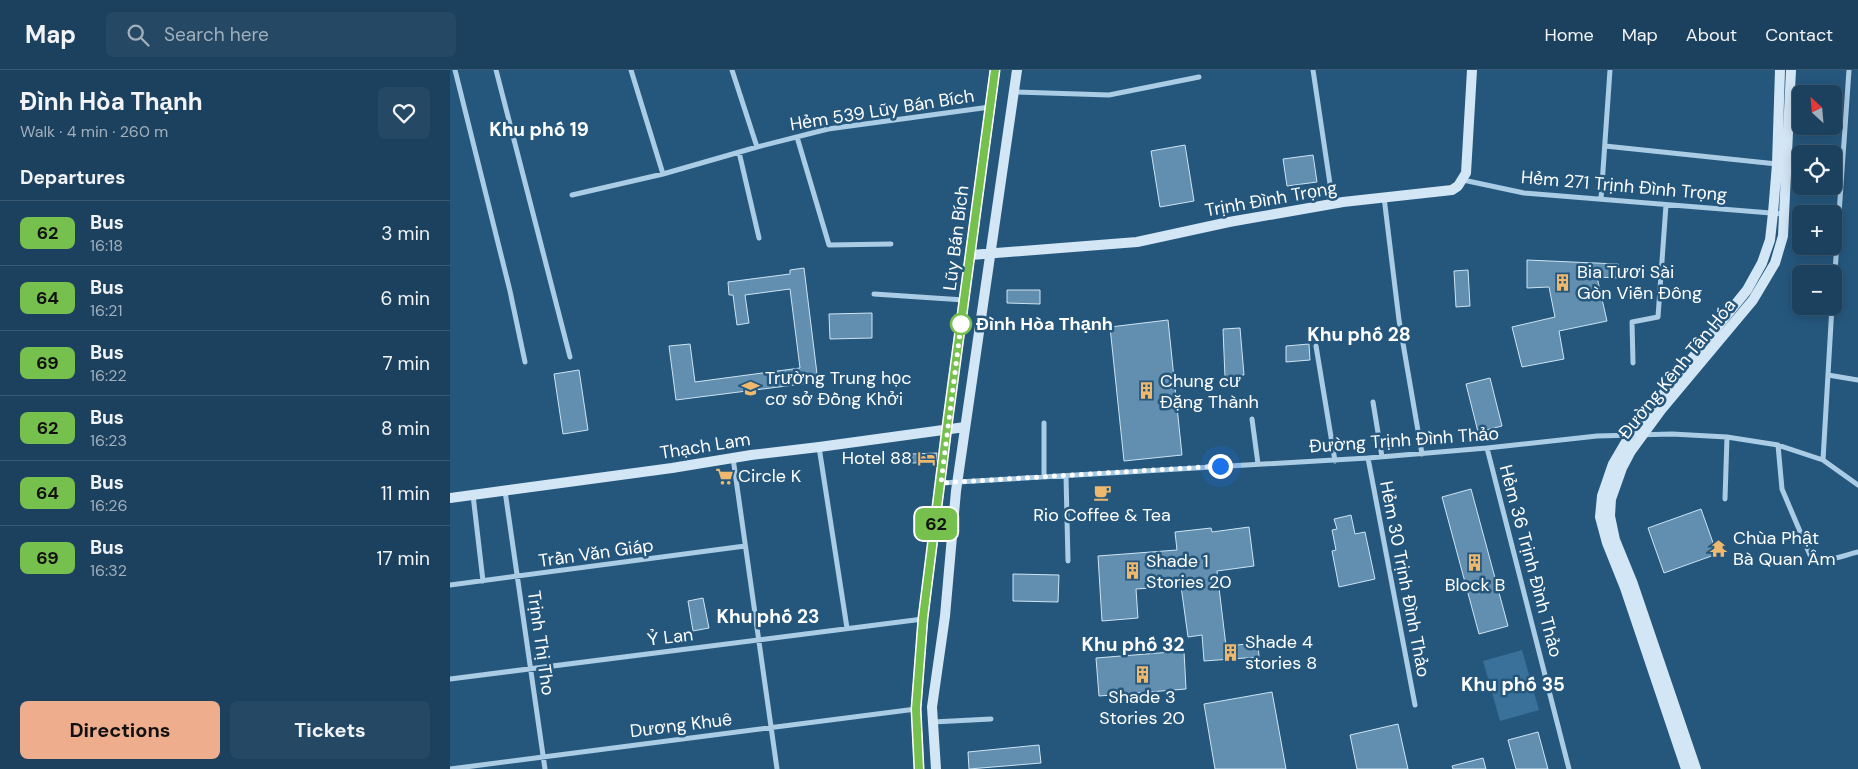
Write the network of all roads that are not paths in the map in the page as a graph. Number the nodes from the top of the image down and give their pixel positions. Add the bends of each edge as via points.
1 (455, 70) edge
2 (496, 70) edge
3 (631, 70) edge
4 (732, 70) edge
5 (995, 70) edge
6 (1017, 70) edge
7 (1313, 70) edge
8 (1472, 70) edge
9 (1610, 70) edge
10 (1780, 70) edge
11 (1791, 70) edge
12 (1849, 70) edge
13 (1199, 77) dead end
14 (1015, 92) junction
15 (990, 107) junction
16 (797, 137) junction
17 (1605, 146) junction
18 (756, 147) junction
19 (739, 152) junction
20 (1777, 164) junction
21 (664, 174) junction
22 (1463, 180) junction
23 (572, 195) dead end
24 (1384, 197) junction
25 (1601, 199) junction
26 (1333, 204) junction
27 (1666, 205) junction
28 (1773, 213) junction
29 (1784, 214) junction
30 (759, 238) dead end
31 (891, 244) dead end
32 (991, 254) junction
33 (971, 255) junction
34 (1835, 265) edge
35 (874, 294) dead end
36 (965, 300) junction
37 (1831, 315) edge
38 (1316, 346) dead end
39 (570, 357) dead end
40 (525, 362) dead end
41 (1633, 363) dead end
42 (1828, 375) junction
43 (1858, 380) edge
44 (1373, 402) dead end
45 (1252, 419) dead end
46 (1044, 423) dead end
47 (965, 427) junction
48 (947, 430) junction
49 (1630, 435) junction
50 (1642, 435) junction
51 (1727, 437) junction
52 (1778, 445) junction
53 (819, 447) junction
54 (1488, 448) junction
55 (1422, 454) junction
56 (732, 457) junction
57 (1382, 457) junction
58 (1368, 458) junction
59 (1335, 460) junction
60 (1823, 460) junction
61 (1258, 464) junction
62 (1066, 476) junction
63 (1044, 477) junction
64 (941, 483) junction
65 (958, 483) junction
66 (1858, 486) edge
67 (505, 491) junction
68 (473, 495) junction
69 (450, 498) edge
70 (1725, 499) dead end
71 (745, 546) junction
72 (1858, 552) edge
73 (1068, 561) dead end
74 (518, 577) junction
75 (483, 581) junction
76 (450, 585) edge
77 (923, 618) junction
78 (846, 628) junction
79 (758, 639) junction
80 (531, 669) junction
81 (450, 679) edge
82 (1415, 705) dead end
83 (916, 709) junction
84 (991, 719) dead end
85 (933, 722) junction
86 (771, 728) junction
87 (543, 757) junction
88 (450, 769) edge
89 (545, 769) edge
90 (777, 769) edge
91 (919, 769) edge
92 (936, 769) edge
93 (1569, 769) edge
94 (1686, 769) edge
95 (1696, 769) edge

1 - 40 street
2 - 39 street
3 - 21 street
4 - 18 street
5 - 15 street, Lũy Bán Bích
6 - 14 street, Lũy Bán Bích
7 - 26 street
8 - 22 street via 1467,166
9 - 17 street
10 - 20 street, Đường Kênh Tân Hóa
11 - 29 street, Đường Kênh Tân Hóa
12 - 34 street
13 - 14 street via 1109,95
14 - 32 street, Lũy Bán Bích
15 - 16 street, Hẻm 539 Lũy Bán Bích via 828,129
15 - 33 street, Lũy Bán Bích
16 - 18 street, Hẻm 539 Lũy Bán Bích
16 - 31 street via 827,243 831,246
17 - 20 street
17 - 25 street
18 - 19 street, Hẻm 539 Lũy Bán Bích
19 - 21 street, Hẻm 539 Lũy Bán Bích
19 - 30 street
20 - 28 street, Đường Kênh Tân Hóa
21 - 23 street, Hẻm 539 Lũy Bán Bích
22 - 24 street, Trịnh Đình Trọng via 1446,192
22 - 25 street, Hẻm 271 Trịnh Đình Trọng via 1524,192
24 - 26 street, Trịnh Đình Trọng
24 - 55 street via 1399,320
25 - 27 street, Hẻm 271 Trịnh Đình Trọng
26 - 32 street, Trịnh Đình Trọng via 1137,242
27 - 28 street, Hẻm 271 Trịnh Đình Trọng
27 - 41 street via 1658,316 1632,322
28 - 29 street, Hẻm 271 Trịnh Đình Trọng
28 - 49 street, Đường Kênh Tân Hóa via 1762,263 1747,290
29 - 50 street, Đường Kênh Tân Hóa via 1783,236 1775,263 1753,300
32 - 33 street, Trịnh Đình Trọng
32 - 47 street, Lũy Bán Bích
33 - 36 street, Lũy Bán Bích
35 - 36 street
36 - 48 street, Lũy Bán Bích
37 - 42 street
38 - 59 street
42 - 43 street
42 - 60 street
44 - 57 street
45 - 61 street
46 - 63 street
47 - 48 street, Thạch Lam
47 - 65 street, Lũy Bán Bích
48 - 53 street, Thạch Lam
48 - 64 street, Lũy Bán Bích
49 - 50 street, Đường Trịnh Đình Thảo
49 - 54 street, Đường Trịnh Đình Thảo
49 - 94 street, Đường Kênh Tân Hóa via 1613,464 1602,496 1600,518
50 - 51 street, Đường Trịnh Đình Thảo
50 - 95 street, Đường Kênh Tân Hóa via 1622,468 1611,499 1610,516 1615,540
51 - 52 street, Đường Trịnh Đình Thảo
51 - 70 street
52 - 60 street, Đường Trịnh Đình Thảo
52 - 72 street via 1782,489 1810,555 1822,561
53 - 56 street, Thạch Lam
53 - 78 street
54 - 55 street, Đường Trịnh Đình Thảo
54 - 93 street, Hẻm 36 Trịnh Đình Thảo
55 - 57 street, Đường Trịnh Đình Thảo
56 - 67 street, Thạch Lam
56 - 71 street
57 - 58 street, Đường Trịnh Đình Thảo
58 - 59 street, Đường Trịnh Đình Thảo
58 - 82 street, Hẻm 30 Trịnh Đình Thảo
59 - 61 street, Đường Trịnh Đình Thảo
60 - 66 street, Đường Trịnh Đình Thảo
61 - 62 street, Đường Trịnh Đình Thảo
62 - 63 street, Đường Trịnh Đình Thảo
62 - 73 street
63 - 65 street, Đường Trịnh Đình Thảo
64 - 65 street, Đường Trịnh Đình Thảo
64 - 77 street, Lũy Bán Bích
65 - 85 street, Lũy Bán Bích via 932,707
67 - 68 street, Thạch Lam
67 - 74 street, Trịnh Thị Tho
68 - 69 street, Thạch Lam
68 - 75 street
71 - 74 street, Trần Văn Giáp
71 - 79 street
74 - 75 street, Trần Văn Giáp
74 - 80 street, Trịnh Thị Tho
75 - 76 street, Trần Văn Giáp
77 - 78 street, Ỷ Lan
77 - 83 street, Lũy Bán Bích
78 - 79 street, Ỷ Lan
79 - 80 street, Ỷ Lan
79 - 86 street
80 - 81 street, Ỷ Lan
80 - 87 street, Trịnh Thị Tho
83 - 86 street, Dương Khuê
83 - 91 street, Lũy Bán Bích
84 - 85 street
85 - 92 street, Lũy Bán Bích
86 - 87 street, Dương Khuê
86 - 90 street
87 - 88 street, Dương Khuê
87 - 89 street, Trịnh Thị Tho

